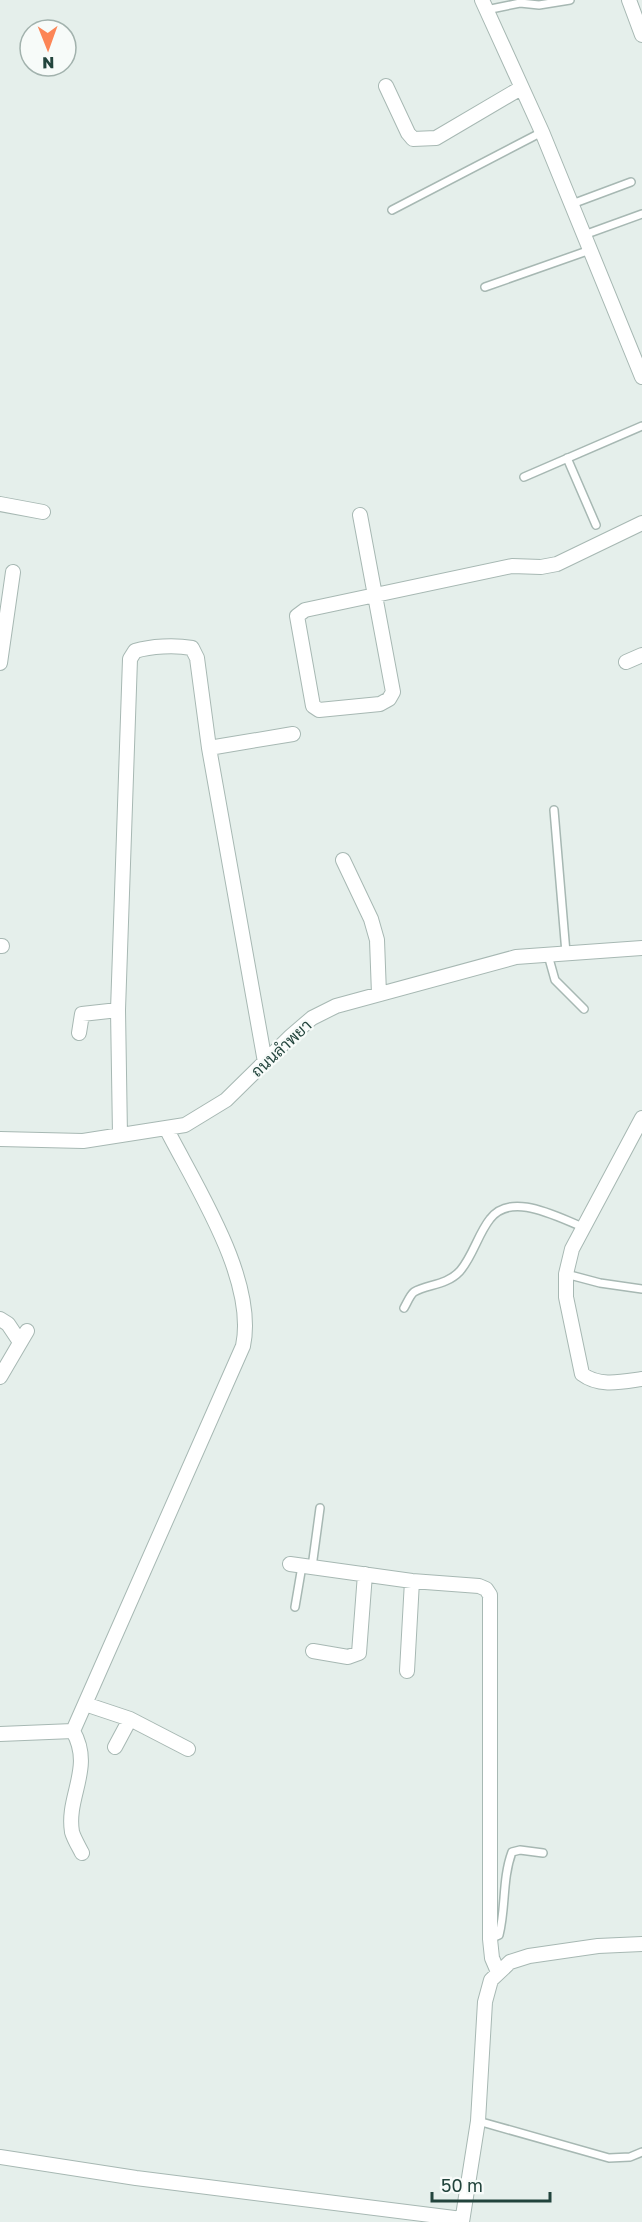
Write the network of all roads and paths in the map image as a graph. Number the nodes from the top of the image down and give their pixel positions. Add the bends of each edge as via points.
1 (570, 0) edge
2 (629, 0) edge
3 (484, 5) edge
4 (642, 35) edge
5 (386, 86) dead end
6 (520, 88) junction
7 (542, 132) junction
8 (631, 182) dead end
9 (572, 204) junction
10 (392, 210) dead end
11 (642, 214) edge
12 (584, 235) junction
13 (590, 250) junction
14 (485, 287) dead end
15 (642, 377) edge
16 (642, 426) edge
17 (567, 458) junction
18 (524, 477) dead end
19 (0, 504) edge
20 (43, 512) dead end
21 (360, 514) dead end
22 (642, 523) edge
23 (596, 525) dead end
24 (13, 572) dead end
25 (375, 594) junction
26 (642, 655) edge
27 (626, 662) dead end
28 (0, 663) edge
29 (293, 734) dead end
30 (209, 747) junction
31 (554, 810) dead end
32 (343, 860) dead end
33 (642, 948) edge
34 (566, 953) junction
35 (548, 955) junction
36 (379, 994) junction
37 (584, 1009) dead end
38 (118, 1010) junction
39 (79, 1033) dead end
40 (265, 1062) junction
41 (642, 1118) edge
42 (166, 1128) junction
43 (120, 1135) junction
44 (0, 1139) edge
45 (586, 1228) junction
46 (566, 1274) junction
47 (642, 1289) edge
48 (404, 1308) dead end
49 (0, 1319) edge
50 (0, 1377) edge
51 (642, 1380) edge
52 (320, 1508) dead end
53 (301, 1566) junction
54 (366, 1574) junction
55 (412, 1581) junction
56 (295, 1606) dead end
57 (313, 1651) dead end
58 (407, 1671) dead end
59 (85, 1704) junction
60 (130, 1719) junction
61 (74, 1731) junction
62 (0, 1734) edge
63 (115, 1747) dead end
64 (188, 1749) dead end
65 (82, 1853) dead end
66 (543, 1853) dead end
67 (490, 1940) junction
68 (642, 1944) edge
69 (498, 1972) junction
70 (478, 2121) junction
71 (642, 2152) edge
72 (0, 2157) edge
73 (462, 2221) edge

1 - 3 lane via 539,5
2 - 4 street
3 - 6 street
5 - 6 street via 408,134 421,141 436,138
6 - 7 street
7 - 9 street
7 - 10 lane
8 - 9 lane
9 - 12 street
11 - 12 lane
12 - 13 street
13 - 14 lane
13 - 15 street
16 - 17 lane
17 - 18 lane
17 - 23 lane
19 - 20 street
21 - 25 street
22 - 25 street via 557,564 512,567
24 - 28 street
25 - 25 street via 304,610 297,616 313,706 319,710 380,704 393,692
26 - 27 street
29 - 30 street
30 - 38 street via 197,658 192,648 135,651 130,659
30 - 40 street
31 - 34 lane
32 - 36 street via 377,940
33 - 34 street, ถนนลำพยา
34 - 35 street, ถนนลำพยา
35 - 36 street, ถนนลำพยา via 516,957
35 - 37 lane via 555,980
36 - 40 street, ถนนลำพยา via 336,1006 312,1018
38 - 39 street via 82,1014
38 - 43 street
40 - 42 street, ถนนลำพยา via 207,1113 185,1125
41 - 45 street
42 - 43 street, ถนนลำพยา
42 - 59 street via 240,1281 247,1328 243,1346
43 - 44 street, ถนนลำพยา via 83,1141
45 - 46 street via 572,1249
45 - 48 lane via 528,1207 502,1207 490,1218 459,1271 447,1280 413,1292
46 - 47 lane
46 - 51 street via 566,1297 582,1374 590,1380 608,1383
49 - 50 street via 23,1336
52 - 53 lane
53 - 54 street
53 - 56 lane
54 - 55 street
54 - 57 street via 359,1653 348,1657
55 - 58 street
55 - 67 street via 479,1586 490,1595
59 - 60 street
59 - 61 street
60 - 63 street
60 - 64 street
61 - 62 street
61 - 65 street via 82,1760 72,1832
66 - 67 lane via 512,1852 499,1935
67 - 69 street
68 - 69 street via 529,1956 510,1962
69 - 70 street via 488,1987 485,2002
70 - 71 lane via 602,2156 630,2157
70 - 73 street
72 - 73 street

